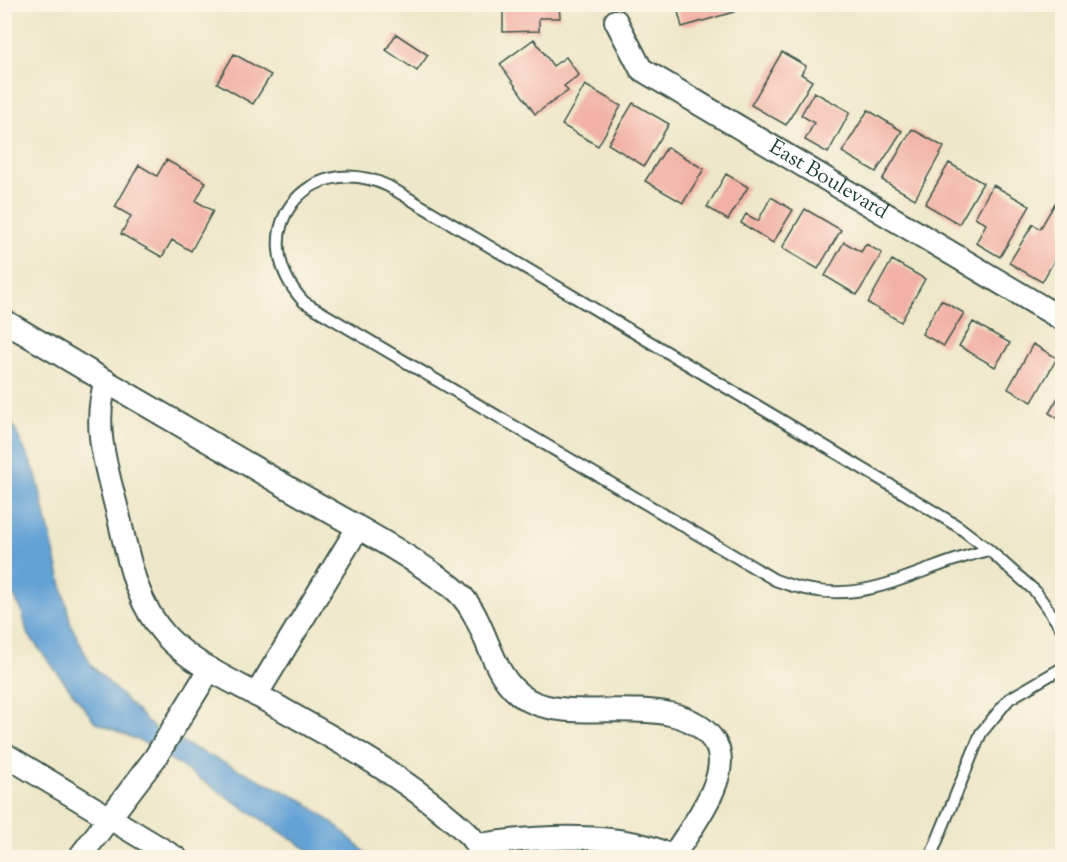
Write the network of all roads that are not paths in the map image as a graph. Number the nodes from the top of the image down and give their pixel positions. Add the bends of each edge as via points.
1 (616, 21) dead end
2 (1062, 319) edge
3 (4, 321) edge
4 (106, 381) junction
5 (358, 528) junction
6 (989, 550) junction
7 (1062, 629) edge
8 (1062, 668) edge
9 (210, 669) junction
10 (256, 695) junction
11 (4, 754) edge
12 (110, 819) junction
13 (481, 851) edge
14 (672, 857) edge
15 (79, 858) edge
16 (176, 858) edge
17 (930, 858) edge

1 - 2 street, East Boulevard via 641,69
3 - 4 street
4 - 5 street
4 - 9 street via 99,409 101,445 139,593 166,636
5 - 10 street
5 - 14 street via 465,598 480,622 501,673 528,700 550,708 669,715 707,732 720,751 719,775
6 - 6 lane via 902,492 381,183 360,177 321,182 303,192 287,211 278,250 290,287 304,302 775,580 813,592 848,594 885,586 957,557
6 - 7 lane via 1035,591
8 - 17 lane via 1009,699 981,733
9 - 10 street
9 - 12 street via 155,758
10 - 13 street via 439,808
11 - 12 street
12 - 15 street
12 - 16 street
13 - 14 street via 535,839 615,840 646,846

